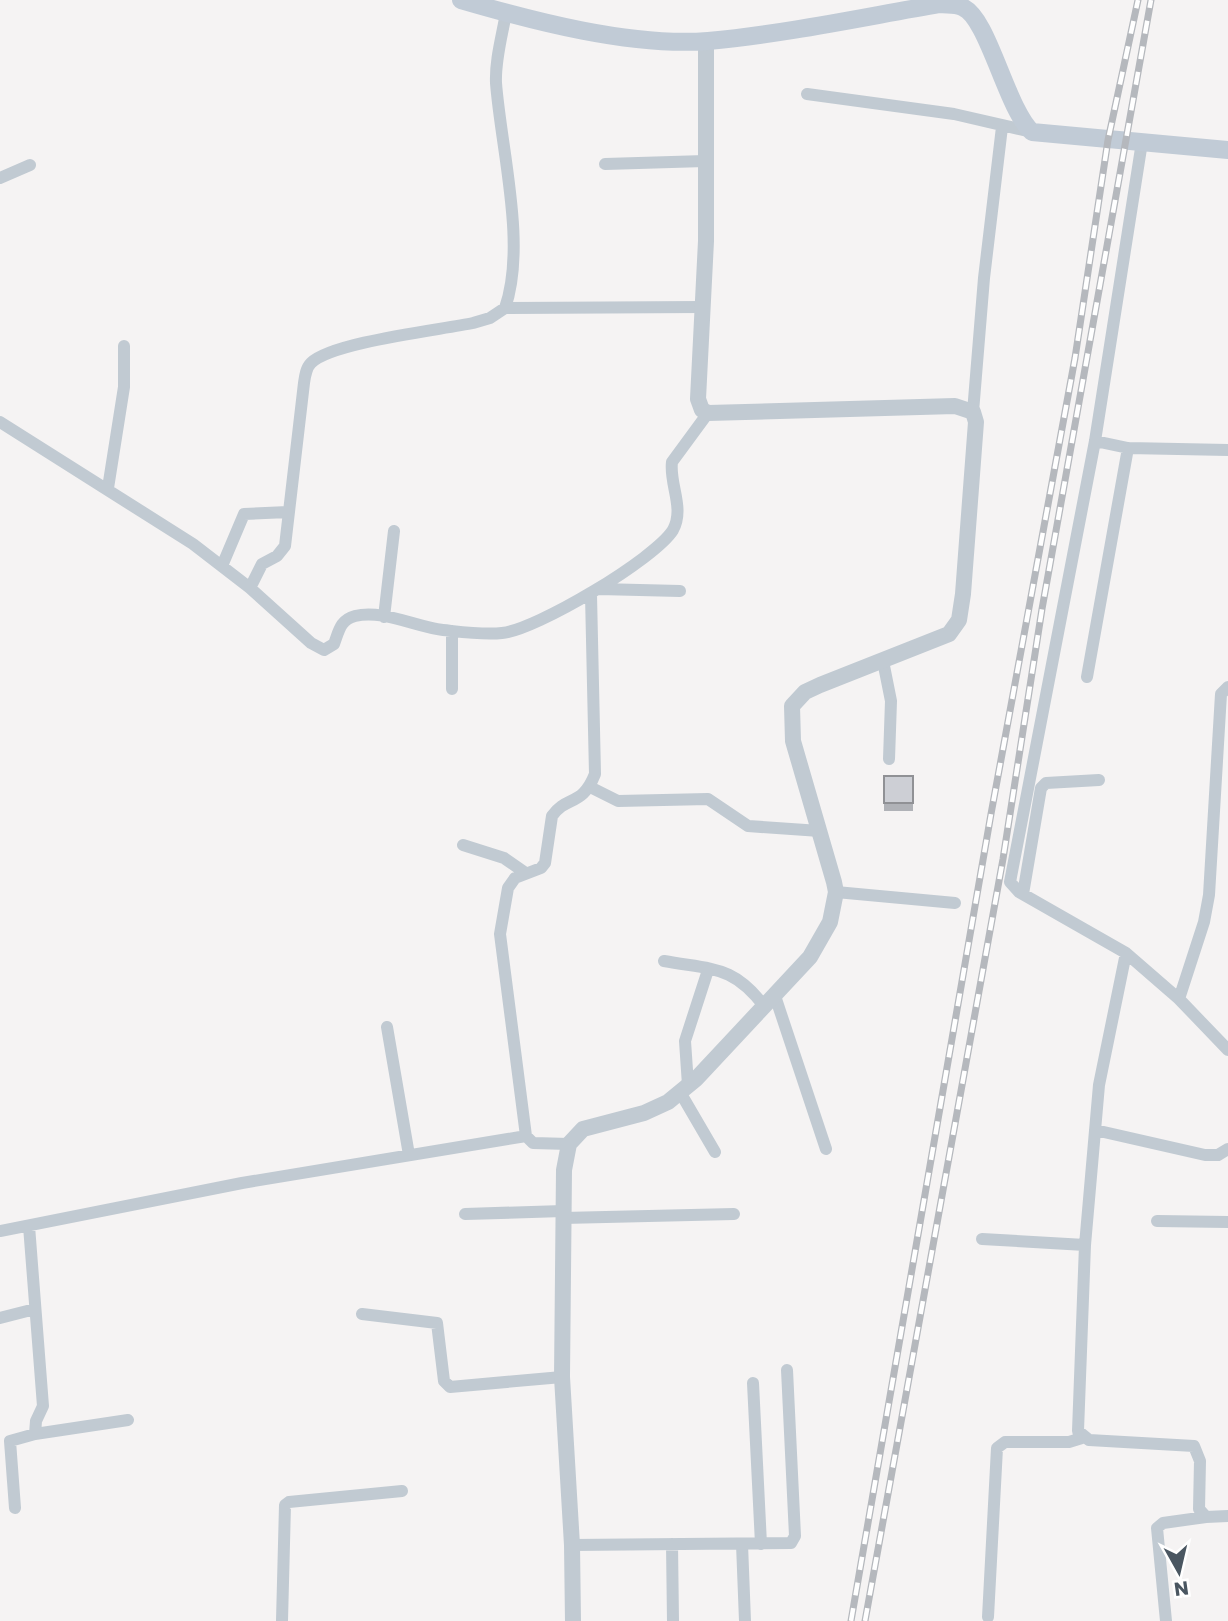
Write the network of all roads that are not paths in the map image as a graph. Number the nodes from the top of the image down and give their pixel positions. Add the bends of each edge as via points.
1 (460, 0) edge
2 (962, 3) edge
3 (506, 13) junction
4 (706, 41) junction
5 (807, 93) dead end
6 (1002, 127) junction
7 (1032, 132) junction
8 (1142, 142) junction
9 (1228, 150) edge
10 (705, 161) junction
11 (605, 164) dead end
12 (30, 166) dead end
13 (0, 178) edge
14 (703, 307) junction
15 (505, 308) junction
16 (124, 346) dead end
17 (973, 412) junction
18 (708, 413) junction
19 (0, 422) edge
20 (1095, 441) junction
21 (1128, 448) junction
22 (1228, 450) edge
23 (107, 488) junction
24 (288, 512) junction
25 (394, 531) dead end
26 (222, 566) junction
27 (250, 588) junction
28 (595, 592) junction
29 (680, 592) dead end
30 (384, 617) junction
31 (452, 631) junction
32 (883, 661) junction
33 (1087, 677) dead end
34 (1228, 687) edge
35 (452, 689) dead end
36 (889, 759) dead end
37 (1099, 780) dead end
38 (590, 787) junction
39 (820, 831) junction
40 (463, 845) dead end
41 (524, 872) junction
42 (1019, 891) junction
43 (835, 892) junction
44 (955, 903) dead end
45 (1126, 953) junction
46 (664, 961) dead end
47 (709, 970) junction
48 (1179, 999) junction
49 (770, 1002) junction
50 (387, 1027) dead end
51 (1228, 1050) edge
52 (684, 1089) junction
53 (1095, 1130) junction
54 (526, 1136) junction
55 (569, 1144) junction
56 (826, 1149) dead end
57 (1228, 1149) edge
58 (715, 1152) dead end
59 (409, 1156) junction
60 (465, 1214) dead end
61 (734, 1214) dead end
62 (563, 1215) junction
63 (1157, 1222) dead end
64 (1228, 1222) edge
65 (29, 1226) junction
66 (0, 1231) edge
67 (982, 1240) dead end
68 (1085, 1245) junction
69 (35, 1310) junction
70 (362, 1314) dead end
71 (0, 1318) edge
72 (787, 1370) dead end
73 (562, 1377) junction
74 (753, 1382) dead end
75 (128, 1420) dead end
76 (36, 1434) junction
77 (1082, 1438) junction
78 (402, 1491) dead end
79 (15, 1508) dead end
80 (1228, 1516) edge
81 (1206, 1517) junction
82 (671, 1544) junction
83 (742, 1544) junction
84 (761, 1544) junction
85 (572, 1545) junction
86 (988, 1617) dead end
87 (282, 1621) edge
88 (573, 1621) edge
89 (673, 1621) edge
90 (745, 1621) edge
91 (1166, 1621) edge

1 - 3 main road
2 - 4 main road
2 - 7 main road via 977,20 1018,115
3 - 4 main road via 628,37
3 - 15 street via 496,82 510,183 513,274
4 - 10 street
5 - 6 street via 954,114
6 - 7 street
6 - 17 street
7 - 8 main road
8 - 9 main road
8 - 20 street
10 - 11 street
10 - 14 street
12 - 13 street
14 - 15 street
14 - 18 street via 698,399
15 - 24 street via 473,323 350,347 309,365
16 - 23 street via 124,387
17 - 18 street via 955,406
17 - 32 street via 975,435 959,620 949,634
18 - 28 street via 672,462 677,499 673,530
19 - 23 street
20 - 21 street
20 - 42 street via 1010,871
21 - 22 street
21 - 33 street
23 - 26 street
24 - 26 street via 244,514
24 - 27 street via 282,552 262,564
25 - 30 street
26 - 27 street
27 - 30 street via 324,650 334,643 346,619
28 - 29 street
28 - 31 street via 516,630
28 - 38 street via 596,758
30 - 31 street
31 - 35 street
32 - 36 street via 891,701
32 - 39 street via 805,692 792,706 793,741
34 - 48 street via 1221,694 1209,895
37 - 42 street via 1043,785
38 - 39 street via 618,801 708,799 748,826
38 - 41 street via 580,799 556,810 545,863
39 - 43 street
40 - 41 street via 504,858
41 - 54 street via 508,888 500,944
42 - 45 street
43 - 44 street
43 - 49 street via 830,922 822,937
45 - 48 street
45 - 53 street via 1102,1063
46 - 47 street
47 - 49 street via 741,979
47 - 52 street via 685,1041
48 - 51 street
49 - 52 street
49 - 56 street
50 - 59 street
52 - 55 street via 644,1112 583,1129
52 - 58 street
53 - 57 street via 1205,1155
53 - 68 street
54 - 55 street via 533,1143
54 - 59 street
55 - 62 street
59 - 65 street via 242,1183
60 - 62 street
61 - 62 street
62 - 73 street
63 - 64 street
65 - 66 street
65 - 69 street
67 - 68 street
68 - 77 street via 1077,1423
69 - 71 street
69 - 76 street via 43,1406
70 - 73 street via 437,1323 444,1381 450,1387
72 - 84 street via 795,1535 787,1544
73 - 85 street
74 - 84 street
75 - 76 street
76 - 79 street via 10,1441
77 - 81 street via 1195,1446 1200,1461 1199,1509
77 - 86 street via 1069,1443 1005,1442 997,1448
78 - 87 street via 285,1505
80 - 81 street
81 - 91 street via 1163,1522 1157,1528
82 - 83 street
82 - 85 street
82 - 89 street
83 - 84 street
83 - 90 street
85 - 88 street

